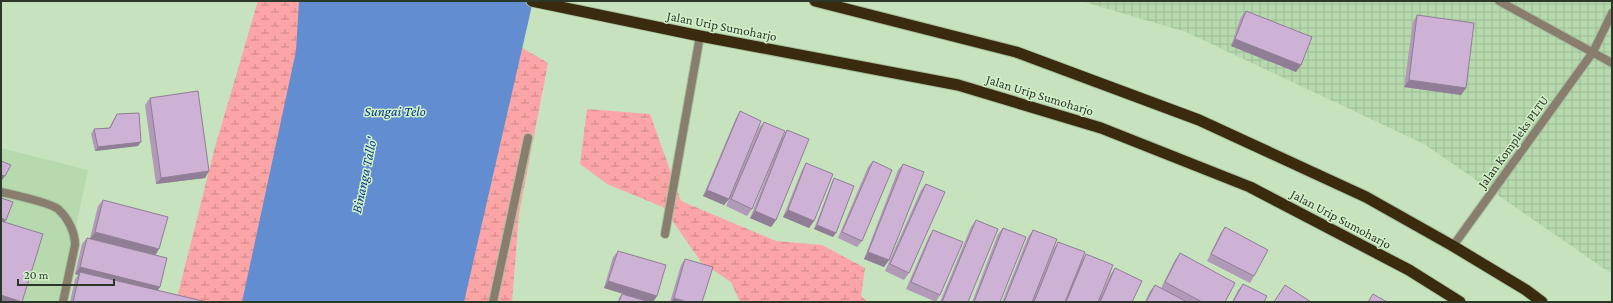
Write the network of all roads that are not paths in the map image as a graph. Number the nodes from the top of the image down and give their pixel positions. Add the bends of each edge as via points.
1 (532, 1) edge
2 (814, 1) edge
3 (1499, 1) edge
4 (1612, 13) edge
5 (700, 36) junction
6 (1593, 52) junction
7 (1612, 63) edge
8 (528, 138) dead end
9 (1, 192) edge
10 (665, 234) dead end
11 (1454, 246) junction
12 (63, 302) edge
13 (493, 302) edge
14 (1460, 302) edge
15 (1542, 302) edge

1 - 5 highway, Jalan Urip Sumoharjo
2 - 11 highway, Jalan Urip Sumoharjo via 1016,52 1199,120 1366,197
3 - 6 street
4 - 6 street, Jalan Kompleks PLTU
5 - 10 street
5 - 14 highway, Jalan Urip Sumoharjo via 958,85 1101,128 1250,187 1410,270
6 - 7 street
6 - 11 street, Jalan Kompleks PLTU
8 - 13 street
9 - 12 street via 57,209 70,224 75,235 75,245
11 - 15 highway, Jalan Urip Sumoharjo

